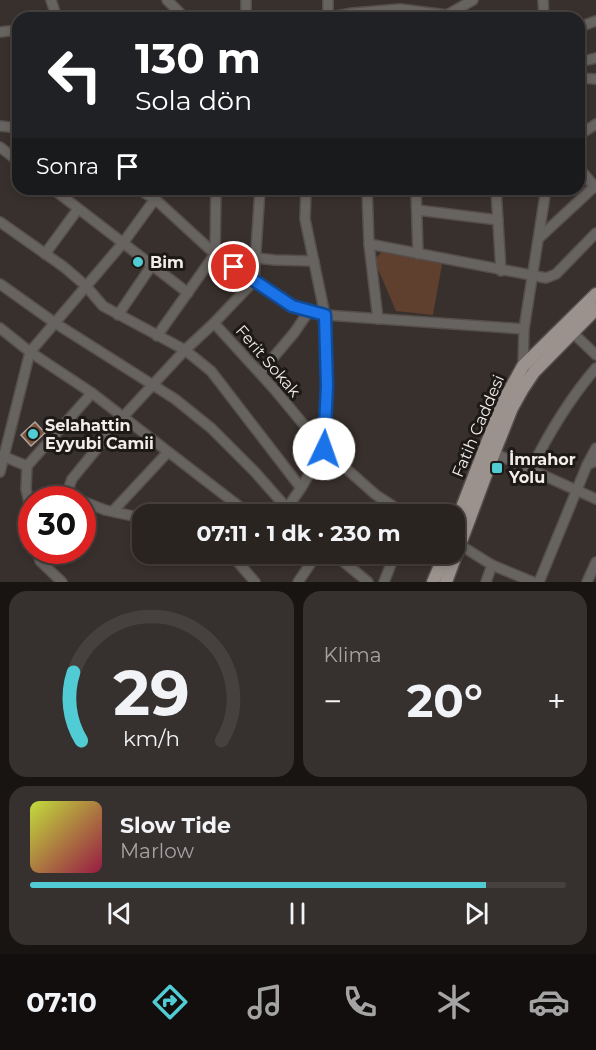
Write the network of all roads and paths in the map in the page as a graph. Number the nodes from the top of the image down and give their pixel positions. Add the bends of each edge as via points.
1 (167, 0) edge
2 (473, 0) edge
3 (179, 12) edge
4 (381, 12) edge
5 (424, 12) edge
6 (462, 12) edge
7 (0, 147) edge
8 (12, 156) edge
9 (585, 175) edge
10 (595, 186) edge
11 (63, 195) edge
12 (154, 195) edge
13 (156, 195) edge
14 (216, 195) edge
15 (260, 195) edge
16 (306, 195) edge
17 (367, 195) edge
18 (416, 195) edge
19 (496, 195) edge
20 (545, 195) edge
21 (78, 209) junction
22 (417, 210) junction
23 (498, 220) junction
24 (0, 222) edge
25 (596, 233) edge
26 (539, 237) junction
27 (123, 243) junction
28 (369, 244) junction
29 (45, 254) junction
30 (215, 254) junction
31 (418, 254) junction
32 (256, 258) junction
33 (314, 261) junction
34 (152, 265) junction
35 (501, 271) junction
36 (533, 276) junction
37 (254, 280) junction
38 (0, 284) edge
39 (86, 286) junction
40 (188, 293) junction
41 (596, 294) edge
42 (596, 309) edge
43 (309, 311) junction
44 (118, 315) junction
45 (325, 315) junction
46 (378, 319) junction
47 (55, 323) junction
48 (214, 323) junction
49 (0, 328) edge
50 (524, 329) junction
51 (572, 332) junction
52 (157, 336) junction
53 (185, 350) junction
54 (30, 352) junction
55 (596, 355) edge
56 (523, 366) junction
57 (596, 368) edge
58 (260, 373) junction
59 (153, 386) junction
60 (92, 393) junction
61 (122, 418) junction
62 (596, 448) edge
63 (324, 449) junction
64 (168, 452) junction
65 (494, 453) junction
66 (2, 456) edge
67 (592, 463) edge
68 (27, 466) junction
69 (531, 469) junction
70 (0, 472) edge
71 (26, 486) edge
72 (69, 486) edge
73 (301, 488) junction
74 (576, 490) junction
75 (471, 499) junction
76 (596, 499) edge
77 (236, 504) edge
78 (280, 504) edge
79 (292, 504) edge
80 (390, 504) edge
81 (96, 505) edge
82 (465, 509) edge
83 (113, 511) junction
84 (132, 516) edge
85 (465, 518) edge
86 (465, 556) edge
87 (596, 562) edge
88 (43, 564) edge
89 (310, 564) edge
90 (346, 564) edge
91 (391, 564) edge
92 (446, 564) edge
93 (451, 564) edge
94 (492, 565) junction
95 (243, 566) edge
96 (526, 581) edge
97 (62, 582) edge
98 (255, 582) edge
99 (298, 582) edge
100 (368, 582) edge
101 (384, 582) edge
102 (433, 582) edge
103 (446, 582) edge
104 (486, 582) edge
105 (539, 582) edge
106 (587, 582) edge

1 - 3 street
2 - 6 street
4 - 5 street
7 - 8 street
9 - 10 street
10 - 26 street
11 - 21 street
12 - 27 street
13 - 30 street
14 - 30 street
15 - 32 street
16 - 33 street via 305,219
17 - 28 street
18 - 22 street
19 - 23 street
20 - 26 street
21 - 27 street
21 - 29 street
22 - 23 street
22 - 31 street
23 - 35 street
24 - 29 street
25 - 36 street via 556,274 546,278
26 - 36 street
27 - 34 street
27 - 39 street
28 - 31 street
28 - 46 street
29 - 39 street
30 - 37 street
30 - 40 street
31 - 35 street
32 - 33 street
32 - 37 street
33 - 45 street
34 - 40 street
34 - 44 street
35 - 36 street
36 - 50 street
37 - 43 street via 292,306
37 - 48 street
38 - 47 street
39 - 44 street via 103,306
39 - 47 street
40 - 52 street
41 - 56 main road, Fatih Caddesi
42 - 51 main road
43 - 45 street
43 - 58 street
44 - 52 street
45 - 46 street
45 - 63 street
46 - 50 street
47 - 54 street
47 - 59 street
48 - 53 street
48 - 58 street, Ferit Sokak
49 - 54 street
50 - 56 street
51 - 55 street
51 - 65 main road via 528,381
52 - 53 street
53 - 59 street
53 - 73 street via 211,371
54 - 60 street
54 - 66 street
56 - 75 main road, Fatih Caddesi via 502,404
57 - 69 street via 577,391
58 - 63 street, Ferit Sokak
59 - 61 street
59 - 78 street via 211,428 255,472
60 - 61 street
60 - 68 street
61 - 64 street
61 - 72 street
62 - 67 street
63 - 73 street
63 - 80 street, Ferit Sokak
64 - 77 street
64 - 83 street
65 - 69 street
65 - 75 main road
66 - 68 street
66 - 70 street
67 - 74 street
68 - 71 street
69 - 74 street
73 - 79 street
74 - 76 street
74 - 105 street
75 - 82 main road, Fatih Caddesi
75 - 85 main road
81 - 83 street
83 - 84 street
86 - 94 street
87 - 106 street
88 - 97 street
89 - 99 street
90 - 100 street
91 - 101 street
92 - 102 main road
93 - 103 main road
94 - 96 street
94 - 104 street
95 - 98 street

